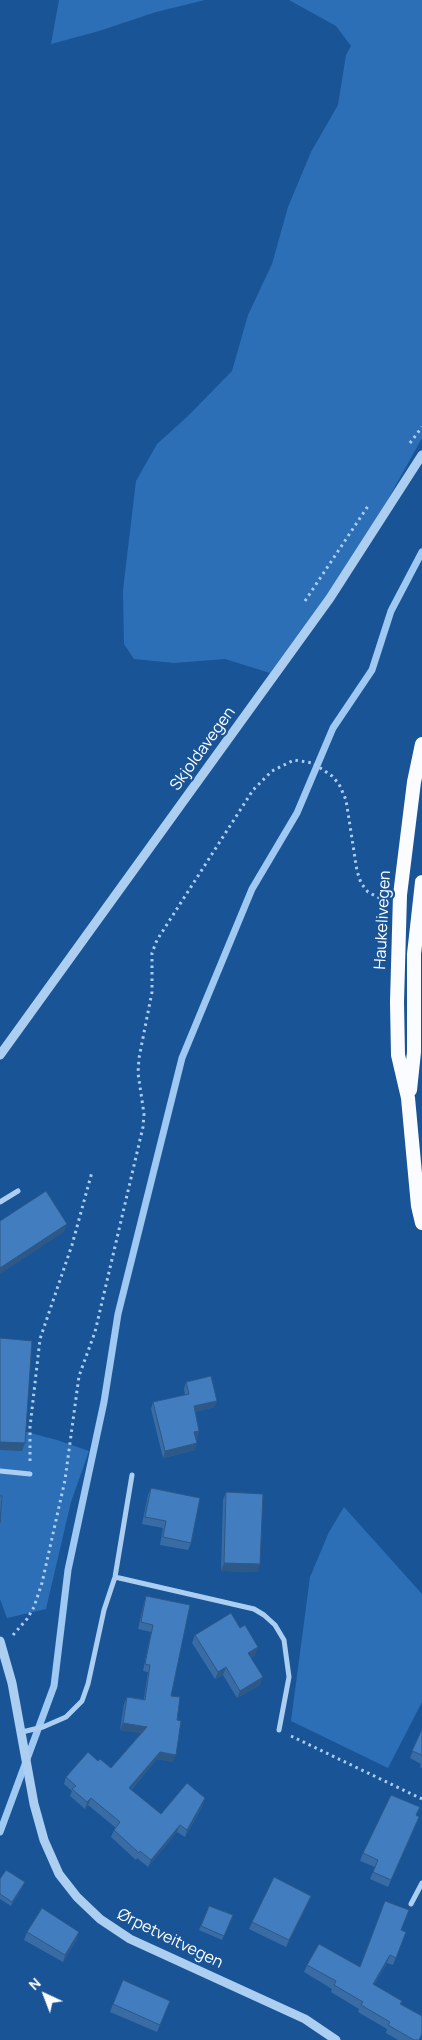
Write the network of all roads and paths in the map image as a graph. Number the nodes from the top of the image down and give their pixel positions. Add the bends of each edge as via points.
1 (422, 455) edge
2 (422, 744) edge
3 (422, 882) edge
4 (388, 903) dead end
5 (0, 1055) edge
6 (408, 1098) junction
7 (92, 1172) dead end
8 (18, 1191) dead end
9 (0, 1202) edge
10 (422, 1223) edge
11 (0, 1471) edge
12 (30, 1474) joint
13 (132, 1475) dead end
14 (115, 1577) junction
15 (1, 1642) edge
16 (279, 1730) joint
17 (22, 1732) junction
18 (422, 1799) edge
19 (422, 1883) edge
20 (411, 1904) dead end
21 (336, 2040) edge

1 - 5 street, Skjoldavegen via 330,598
2 - 6 highway, Haukelivegen via 400,895 398,1055
3 - 6 highway, Haukelivegen via 414,954 414,1052
4 - 15 path via 375,897 361,883 346,800 339,784 313,763 294,760 272,771 253,790 157,940 152,953 152,992 139,1058 144,1114 142,1127 98,1322 79,1376 59,1515 34,1607 15,1634
6 - 10 highway, Haukelivegen
7 - 12 path via 72,1245 40,1339 30,1426
8 - 9 street
11 - 12 street
13 - 14 street
14 - 16 street via 254,1608 275,1625 284,1640 289,1677
14 - 17 street via 82,1702 66,1717
15 - 17 street, Ørpetveitvegen
16 - 18 path
17 - 21 street, Ørpetveitvegen via 34,1804 44,1840 59,1874 100,1920 130,1939 305,2019
19 - 20 street

